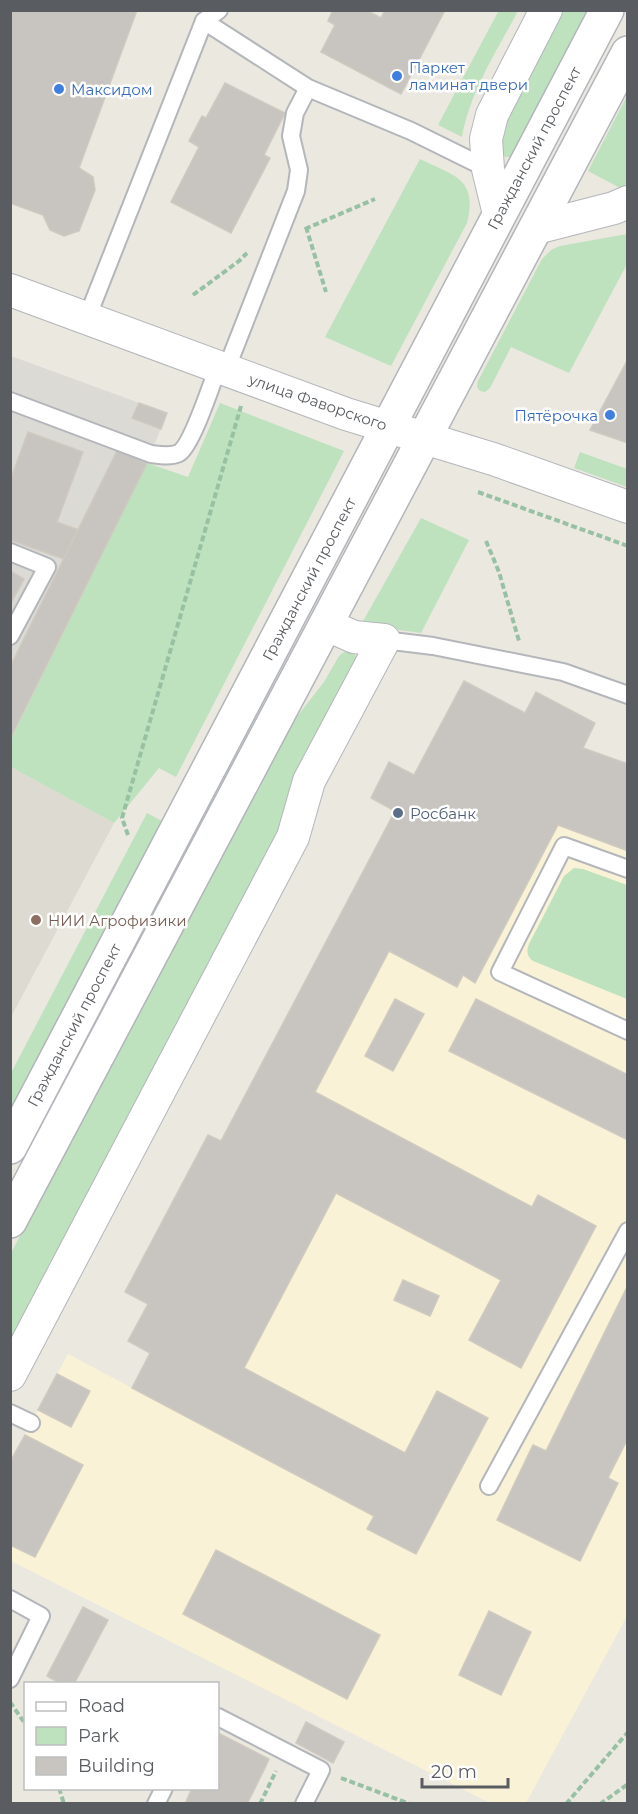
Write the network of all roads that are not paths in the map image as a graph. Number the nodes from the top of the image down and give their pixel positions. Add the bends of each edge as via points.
1 (219, 10) edge
2 (546, 10) edge
3 (607, 10) edge
4 (204, 21) junction
5 (627, 53) edge
6 (308, 88) junction
7 (488, 169) junction
8 (627, 202) edge
9 (499, 214) junction
10 (536, 228) junction
11 (10, 290) edge
12 (87, 318) junction
13 (222, 368) junction
14 (10, 401) edge
15 (388, 426) junction
16 (425, 438) junction
17 (627, 507) edge
18 (10, 552) edge
19 (327, 625) junction
20 (10, 636) edge
21 (384, 640) junction
22 (627, 695) edge
23 (627, 869) edge
24 (627, 1031) edge
25 (10, 1147) edge
26 (10, 1221) edge
27 (627, 1231) edge
28 (10, 1375) edge
29 (10, 1413) edge
30 (31, 1423) dead end
31 (489, 1486) dead end
32 (10, 1599) edge
33 (10, 1679) edge
34 (219, 1718) edge
35 (304, 1803) edge

1 - 4 lane
2 - 7 street via 492,115 486,140
3 - 9 main road, Гражданский проспект
4 - 6 lane
4 - 12 lane
5 - 10 main road
6 - 7 lane
6 - 13 lane via 295,113 291,136 299,170 296,191
7 - 9 street
8 - 10 street
9 - 15 main road, Гражданский проспект
10 - 16 main road
11 - 12 street, улица Фаворского
12 - 13 street, улица Фаворского
13 - 14 lane via 189,441 179,453 163,456
13 - 15 street, улица Фаворского
15 - 16 street, улица Фаворского
15 - 25 main road, Гражданский проспект
16 - 17 street, улица Фаворского
16 - 19 main road
18 - 20 lane via 47,567
19 - 21 street via 354,637
19 - 26 main road
21 - 22 lane via 563,672
21 - 28 street via 309,781 293,837
23 - 24 lane via 564,846 500,972
27 - 31 lane
29 - 30 lane
32 - 33 lane via 41,1616
34 - 35 lane via 321,1770

